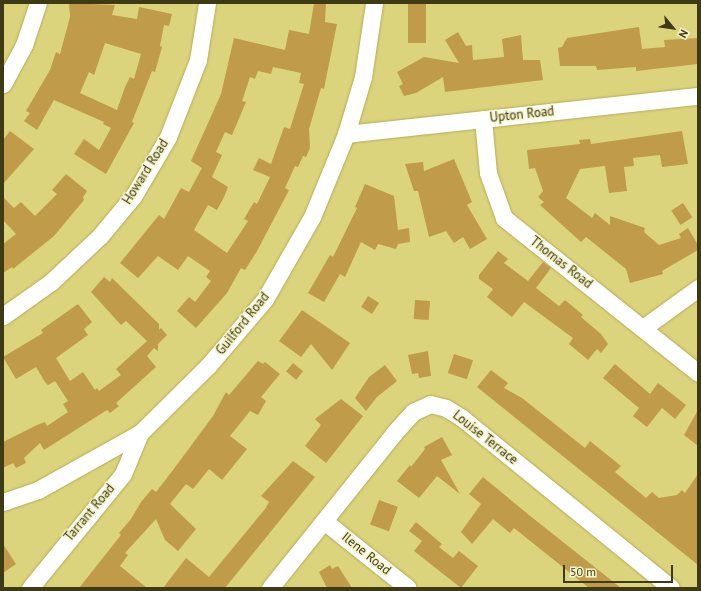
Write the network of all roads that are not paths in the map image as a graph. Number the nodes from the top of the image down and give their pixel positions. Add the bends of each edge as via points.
1 (38, 3) edge
2 (207, 3) edge
3 (374, 3) edge
4 (3, 84) edge
5 (698, 96) edge
6 (483, 119) junction
7 (346, 134) junction
8 (698, 288) edge
9 (3, 316) edge
10 (643, 328) junction
11 (698, 373) edge
12 (140, 433) junction
13 (3, 502) edge
14 (324, 521) junction
15 (30, 588) edge
16 (270, 588) edge
17 (408, 588) edge
18 (671, 588) edge

1 - 4 street via 24,45
2 - 9 street, Howard Road via 198,60 168,137 134,195 100,236 50,282
3 - 7 street, Guilford Road via 363,77
5 - 6 street, Upton Road
6 - 7 street, Upton Road
6 - 10 street, Thomas Road via 488,173 504,218
7 - 12 street, Guilford Road via 312,217 265,299 208,366
8 - 10 street
10 - 11 street, Thomas Road
12 - 13 street, Guilford Road via 38,490
12 - 15 street, Tarrant Road via 123,474
14 - 16 street, Louise Terrace
14 - 17 street, Ilene Road
14 - 18 street, Louise Terrace via 413,412 430,404 446,408 462,418

